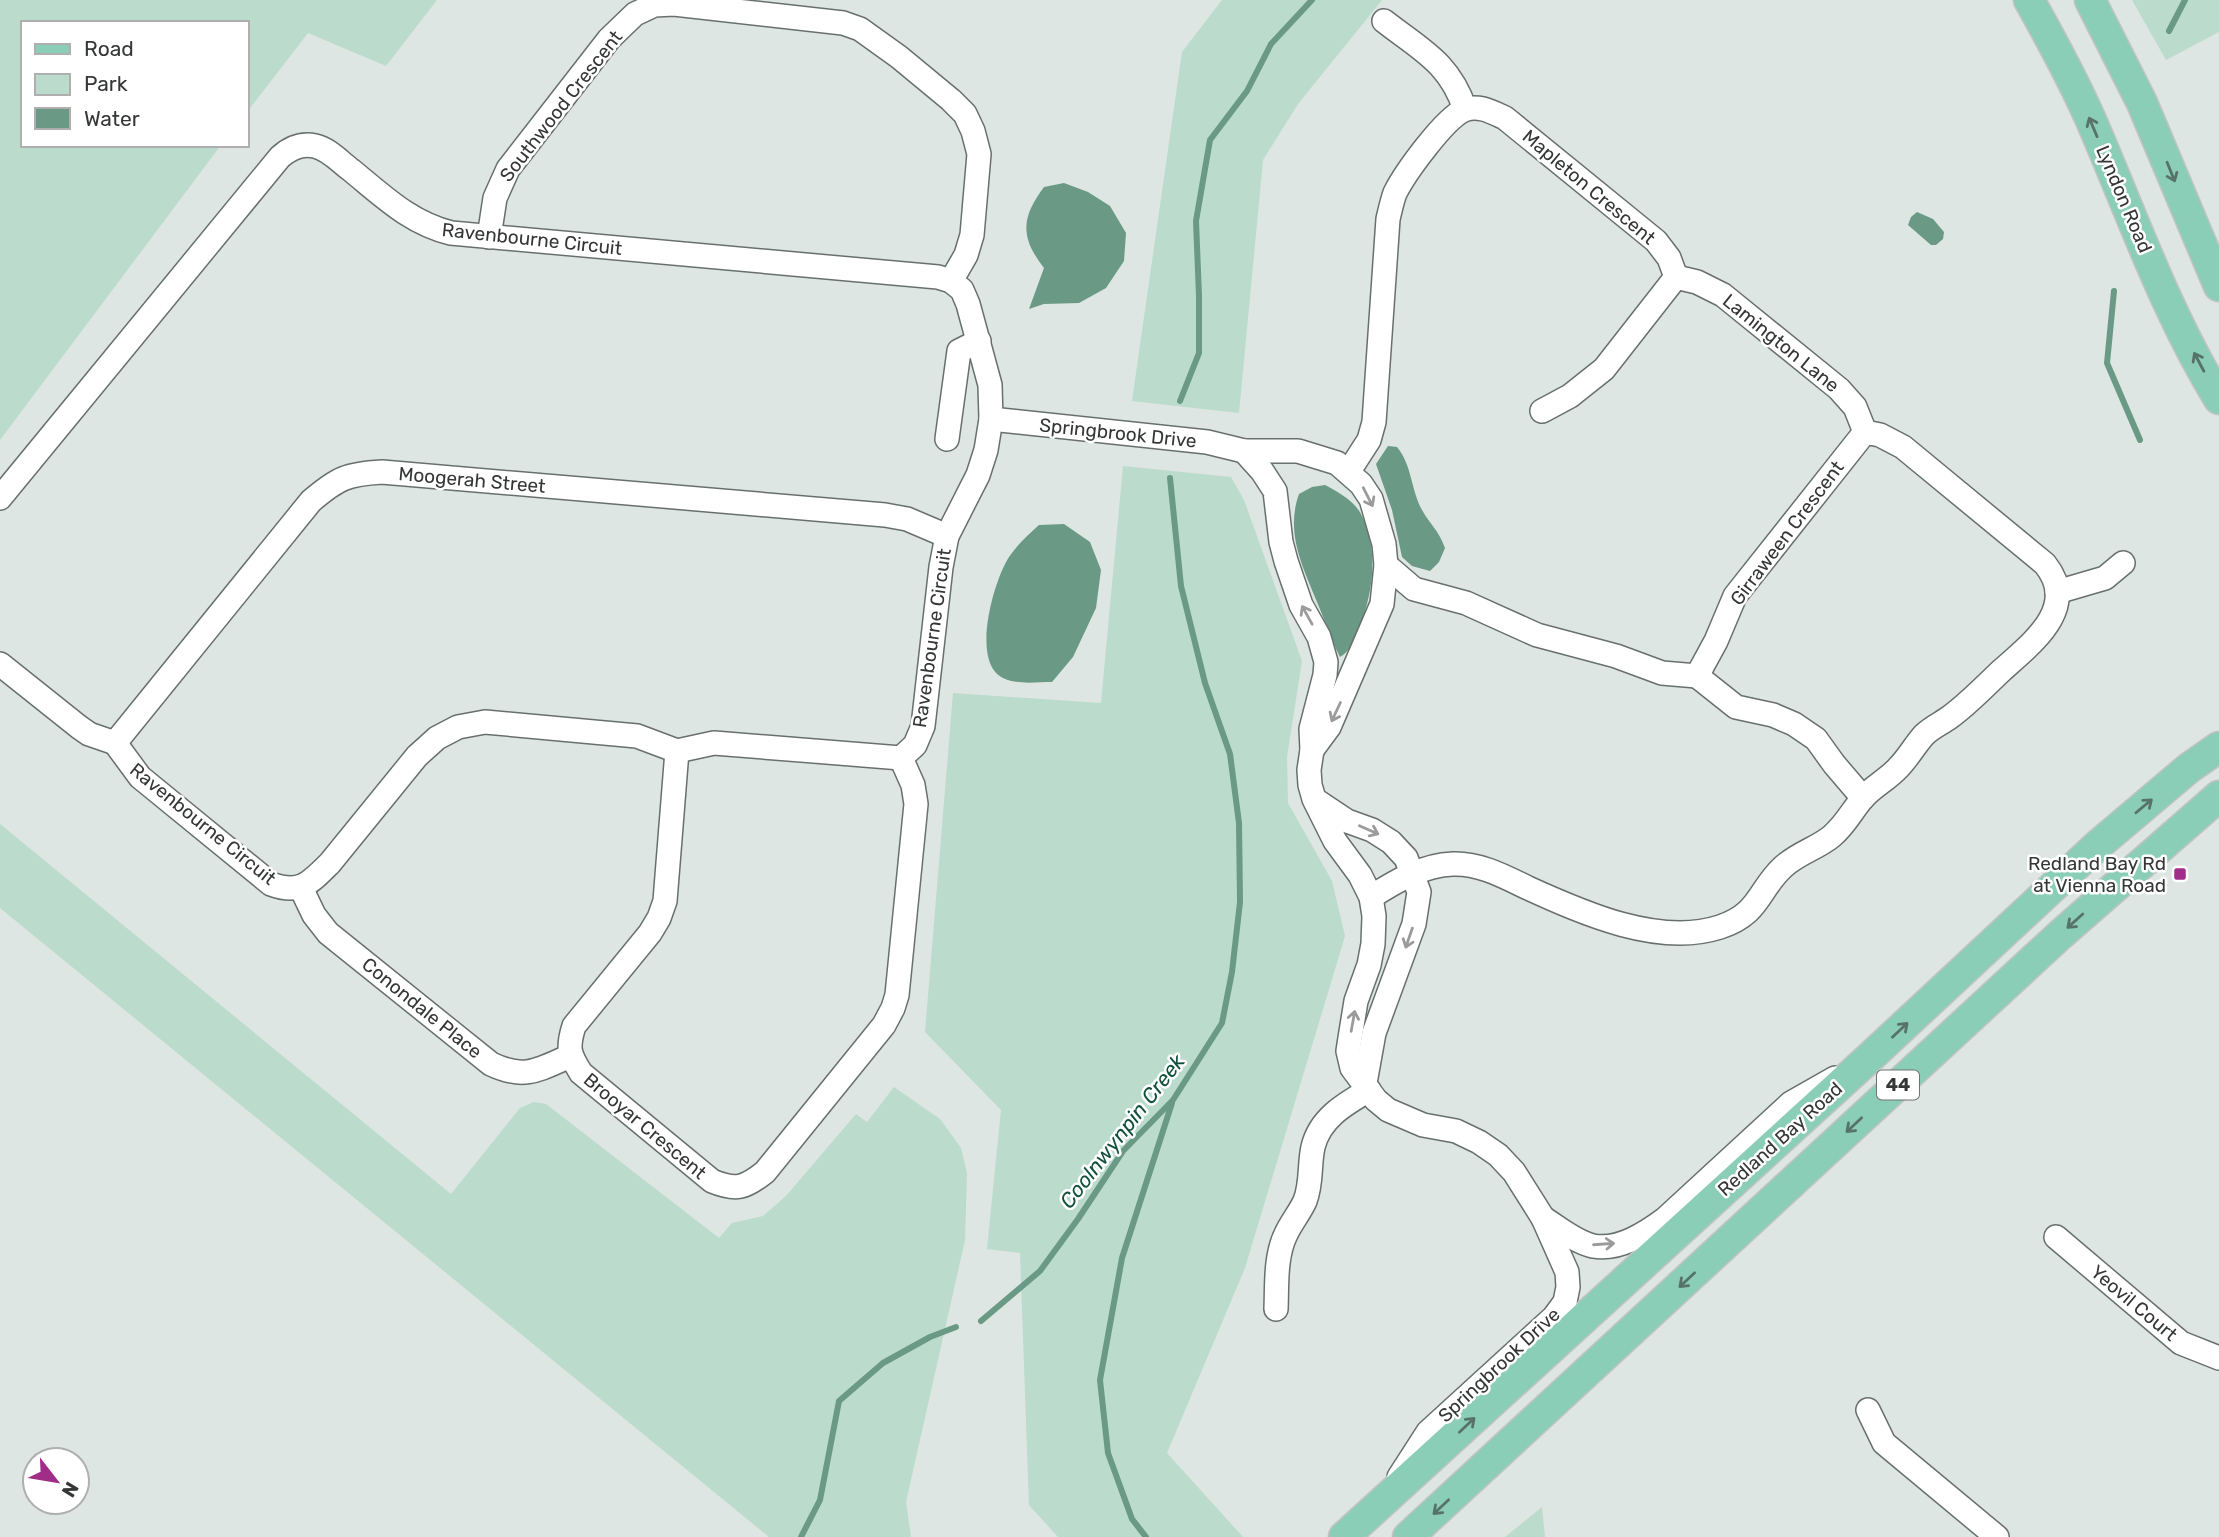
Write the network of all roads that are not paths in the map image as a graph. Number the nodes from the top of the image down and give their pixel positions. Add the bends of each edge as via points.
1 (2029, 0) edge
2 (2090, 0) edge
3 (1384, 21) dead end
4 (1465, 109) junction
5 (489, 237) junction
6 (1676, 277) junction
7 (951, 281) junction
8 (2219, 286) edge
9 (979, 341) junction
10 (2219, 399) edge
11 (1542, 411) dead end
12 (990, 419) junction
13 (1865, 432) junction
14 (947, 439) dead end
15 (1244, 451) junction
16 (1298, 451) junction
17 (1349, 471) junction
18 (1275, 492) junction
19 (0, 498) edge
20 (947, 536) junction
21 (2123, 563) dead end
22 (1386, 565) junction
23 (1413, 589) junction
24 (2057, 592) junction
25 (1382, 604) junction
26 (0, 664) edge
27 (1697, 676) junction
28 (2219, 723) edge
29 (114, 743) junction
30 (2219, 747) edge
31 (1312, 750) junction
32 (677, 751) junction
33 (901, 758) junction
34 (2189, 768) junction
35 (2219, 796) edge
36 (1863, 798) junction
37 (1314, 799) junction
38 (1413, 873) junction
39 (301, 888) junction
40 (1371, 897) junction
41 (570, 1056) junction
42 (1867, 1060) junction
43 (1367, 1087) junction
44 (1543, 1218) junction
45 (2056, 1237) dead end
46 (1276, 1309) dead end
47 (2219, 1358) edge
48 (1868, 1410) dead end
49 (1384, 1501) junction
50 (1344, 1537) edge
51 (1408, 1537) edge
52 (1997, 1537) edge

10 -> 1 main road, Lyndon Road via 2179,324 2089,117
2 -> 8 main road via 2134,86
3 - 4 street via 1443,67 1458,88
4 - 6 street, Mapleton Crescent via 1483,108 1505,118 1656,241 1670,258
4 - 17 street via 1435,137 1395,194 1388,219 1374,422 1369,440
5 - 7 street, Ravenbourne Circuit via 938,276
5 - 7 street, Southwood Crescent via 495,198 508,169 609,39 635,14 654,5 674,4 843,23 860,29 958,107 973,131 979,154 972,235
5 - 19 street, Ravenbourne Circuit via 430,228 321,149 290,149
6 - 11 street via 1604,369
6 - 13 street, Lamington Lane via 1723,295 1839,389 1855,407
7 - 9 street, Ravenbourne Circuit via 962,290
9 - 12 street, Ravenbourne Circuit via 990,385
9 - 14 street via 959,351
12 - 15 street, Springbrook Drive via 1207,442
12 - 20 street, Ravenbourne Circuit via 978,475
13 - 24 street via 1903,447 2045,564
13 - 27 street, Girraween Crescent via 1735,596
15 - 16 street, Springbrook Drive
15 - 18 street, Springbrook Drive
16 - 17 street, Springbrook Drive
16 - 18 street via 1281,474
17 -> 22 street, Springbrook Drive via 1371,499
31 -> 18 street, Springbrook Drive via 1311,729 1326,662 1286,561
20 - 29 street, Moogerah Street via 885,515 382,472 354,474 311,501
20 - 33 street, Ravenbourne Circuit via 923,726 915,745
21 - 24 street via 2105,578
22 - 23 street
22 - 25 street, Springbrook Drive
23 - 25 street
23 - 27 street via 1466,603 1537,635 1662,673
24 - 36 street via 2054,612 2032,643 1925,734 1900,766
25 -> 31 street, Springbrook Drive via 1329,727
26 - 29 street via 89,734
27 - 36 street via 1736,707 1773,715 1816,738
28 - 34 main road
29 - 39 street, Ravenbourne Circuit via 139,777 271,884
30 - 34 main road, Redland Bay Road / 44
31 - 37 street, Springbrook Drive via 1309,778
32 - 33 street via 714,743
32 - 39 street, Ravenbourne Circuit via 637,736 485,722 458,727 417,756 331,863
32 - 41 street, Brooyar Crescent via 666,901 650,933 574,1026
33 - 41 street, Brooyar Crescent via 916,804 893,1008 765,1172 750,1184 729,1188 712,1181 581,1073
42 -> 34 main road, Redland Bay Road / 44 via 2098,845
35 -> 51 main road, Redland Bay Road / 44 via 2089,908
36 - 38 street via 1830,838 1781,869 1753,909 1720,928 1695,933 1636,927 1586,915 1467,864
37 -> 38 street via 1391,842
37 - 40 street, Springbrook Drive
38 - 40 street
38 -> 43 street via 1419,892 1414,924 1371,1044
39 - 41 street, Conondale Place via 328,933 491,1064 510,1073 532,1072
43 -> 40 street, Springbrook Drive via 1352,1068 1348,1051 1356,1001 1373,944
44 -> 42 street, Springbrook Drive via 1596,1246 1645,1233 1791,1103
49 -> 42 main road, Redland Bay Road / 44
43 - 44 street, Springbrook Drive via 1382,1105 1401,1116 1456,1131 1498,1155
43 - 46 street via 1320,1129 1305,1200 1284,1236
44 - 49 street, Springbrook Drive via 1567,1272 1565,1302 1554,1318 1428,1432
45 - 47 street, Yeovil Court via 2181,1343
48 - 52 street via 1884,1443
49 - 50 main road, Redland Bay Road / 44

